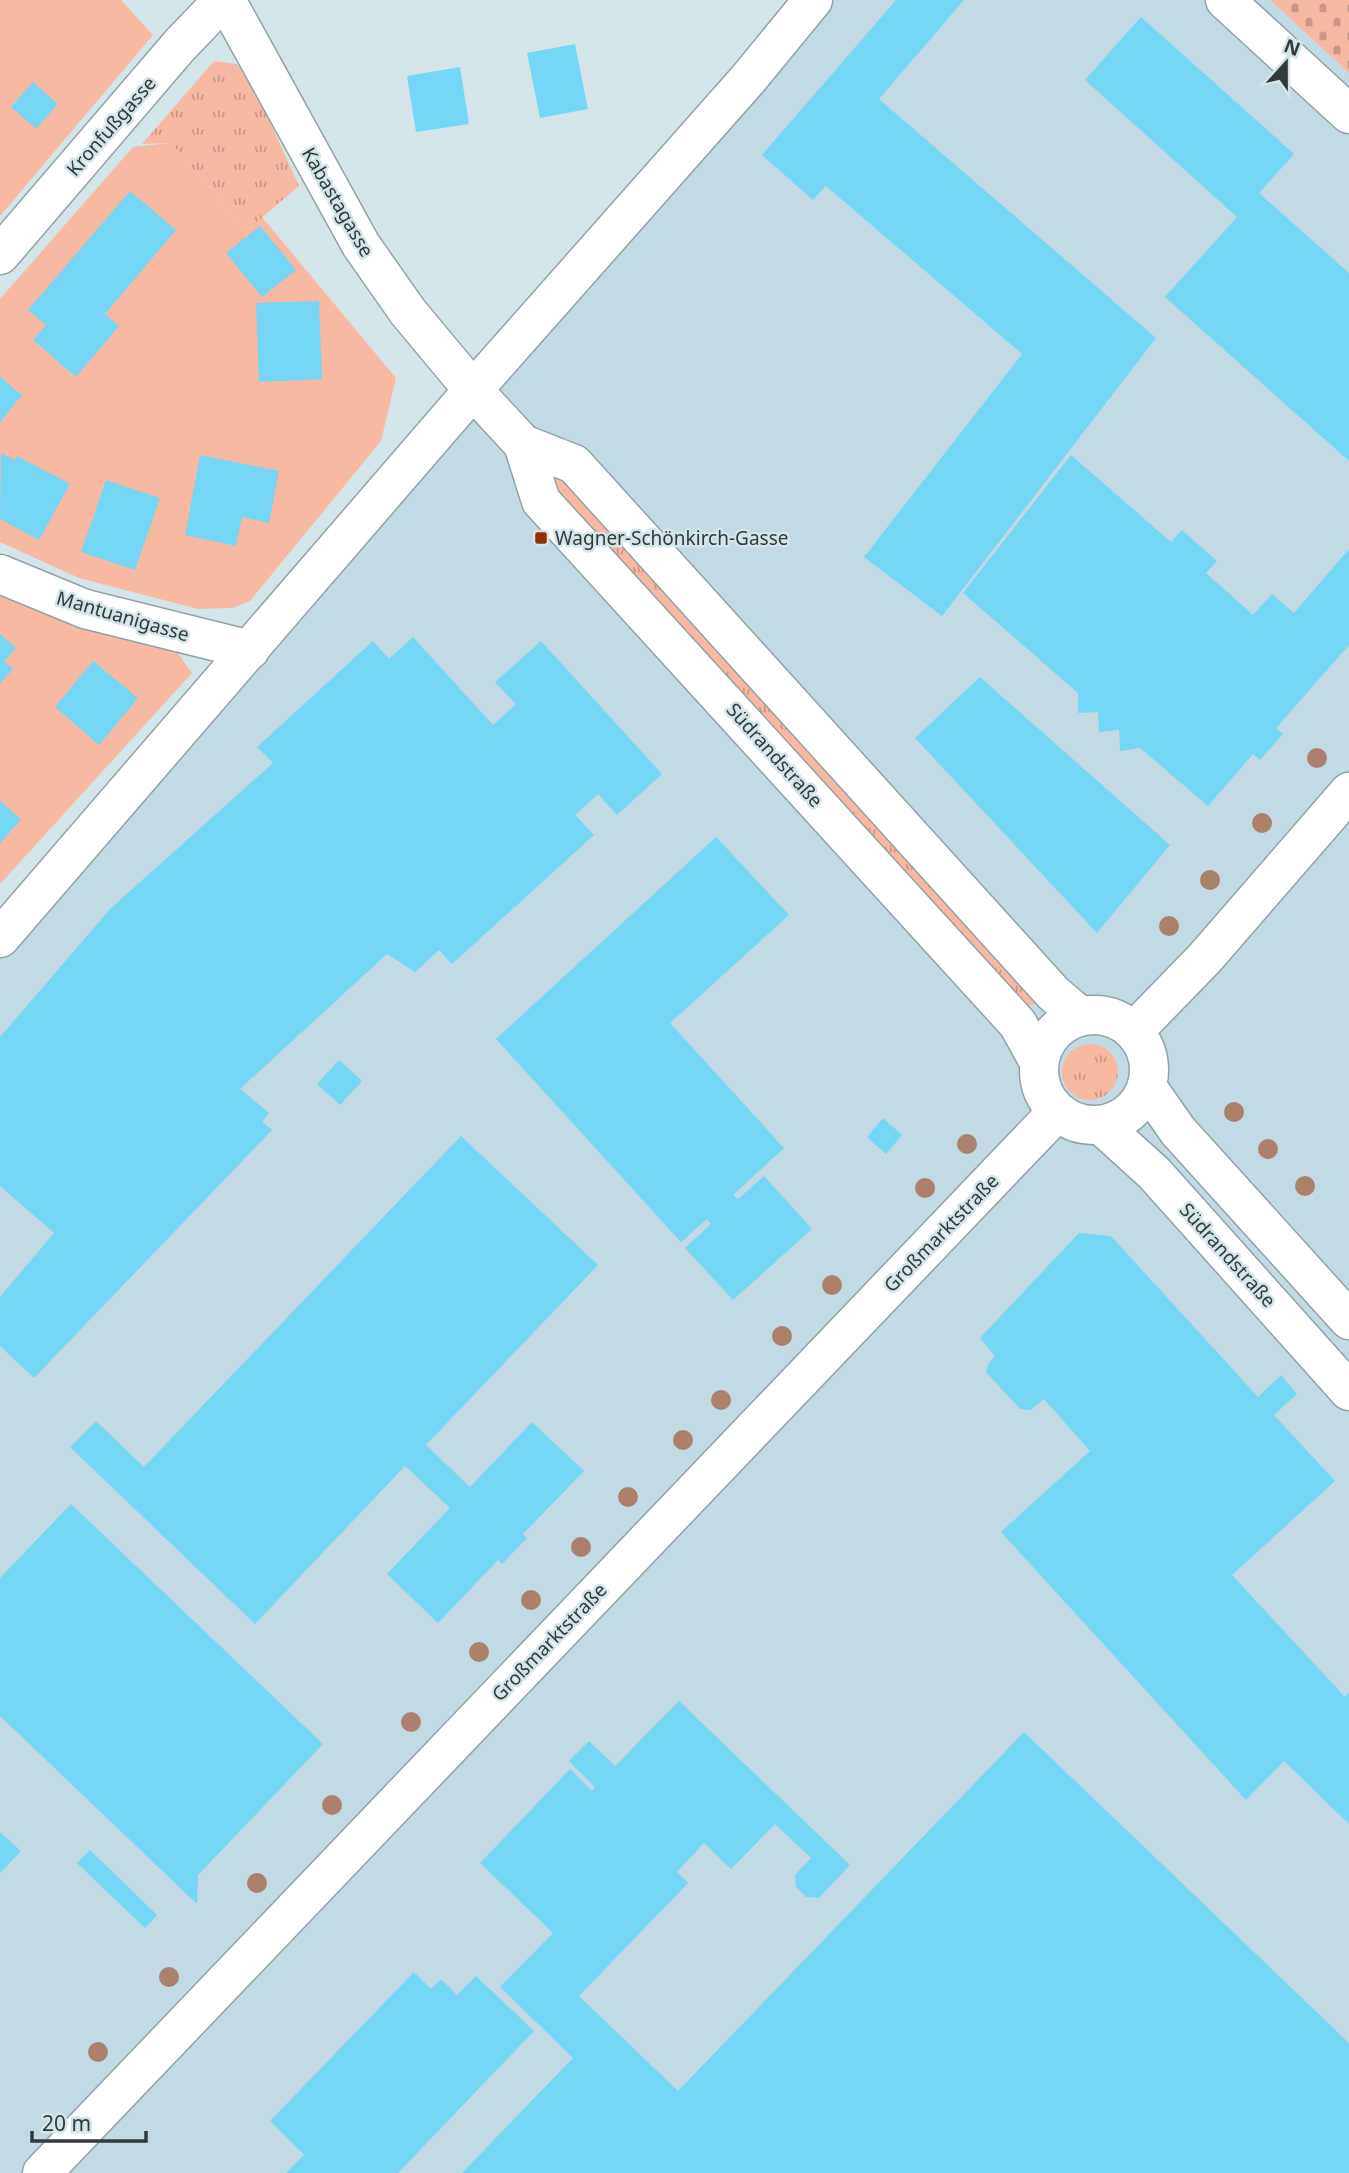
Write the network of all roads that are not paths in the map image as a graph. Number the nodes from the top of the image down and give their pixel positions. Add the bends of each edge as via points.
1 (224, 0) edge
2 (813, 0) edge
3 (1225, 0) edge
4 (1349, 114) edge
5 (0, 255) edge
6 (474, 390) junction
7 (523, 444) junction
8 (0, 574) edge
9 (250, 650) junction
10 (1349, 792) edge
11 (0, 938) edge
12 (1080, 1016) junction
13 (1134, 1031) junction
14 (1039, 1062) junction
15 (1147, 1088) junction
16 (1057, 1112) junction
17 (1101, 1125) junction
18 (1349, 1320) edge
19 (1349, 1391) edge
20 (42, 2173) edge

1 - 5 street, Kronfußgasse
1 - 6 street, Kabastagasse via 361,245 408,312
2 - 6 street
3 - 4 street
6 - 7 street, Südrandstraße
6 - 9 street
7 - 12 street, Südrandstraße via 574,464 1053,993
7 - 14 street, Südrandstraße via 541,500 1018,1024
8 - 9 street, Mantuanigasse via 85,609
9 - 11 street
10 - 13 street via 1205,958
12 - 13 street via 1109,1017
12 - 14 street via 1054,1032
13 - 15 street via 1149,1058
14 - 16 street, Südrandstraße via 1042,1090
15 - 17 street via 1130,1113
15 - 18 street via 1178,1131
16 - 17 street, Südrandstraße via 1079,1123
16 - 20 street, Großmarktstraße
17 - 19 street, Südrandstraße via 1154,1173

